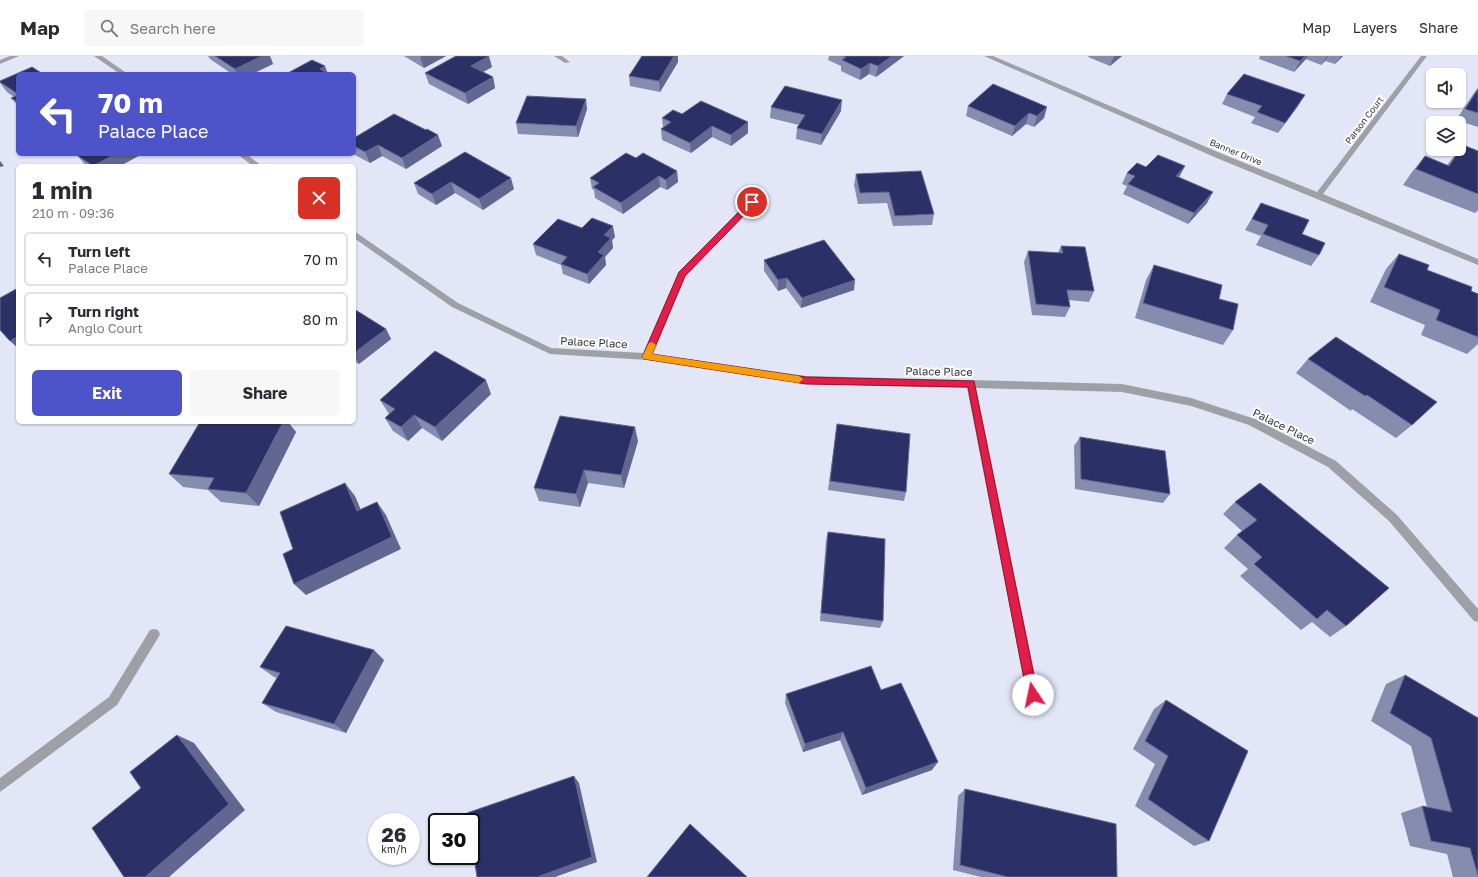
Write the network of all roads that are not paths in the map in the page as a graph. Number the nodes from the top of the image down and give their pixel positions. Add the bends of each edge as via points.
1 (16, 56) edge
2 (97, 56) edge
3 (557, 56) edge
4 (987, 56) edge
5 (1424, 56) edge
6 (0, 62) edge
7 (567, 62) dead end
8 (122, 72) edge
9 (244, 156) edge
10 (255, 164) edge
11 (762, 192) dead end
12 (1318, 195) junction
13 (356, 235) edge
14 (1478, 262) edge
15 (647, 357) junction
16 (971, 384) junction
17 (1478, 617) edge
18 (154, 634) dead end
19 (1033, 695) dead end
20 (0, 786) edge

1 - 6 street
2 - 8 street
3 - 7 street
4 - 12 street, Banner Drive via 1222,157
5 - 12 street, Parson Court
9 - 10 street
11 - 15 street via 682,274
12 - 14 street, Banner Drive
13 - 15 street, Palace Place via 455,304 550,351
15 - 16 street, Palace Place via 806,380
16 - 17 street, Palace Place via 1122,388 1191,402 1252,422 1332,464 1393,518
16 - 19 street
18 - 20 street via 113,701

